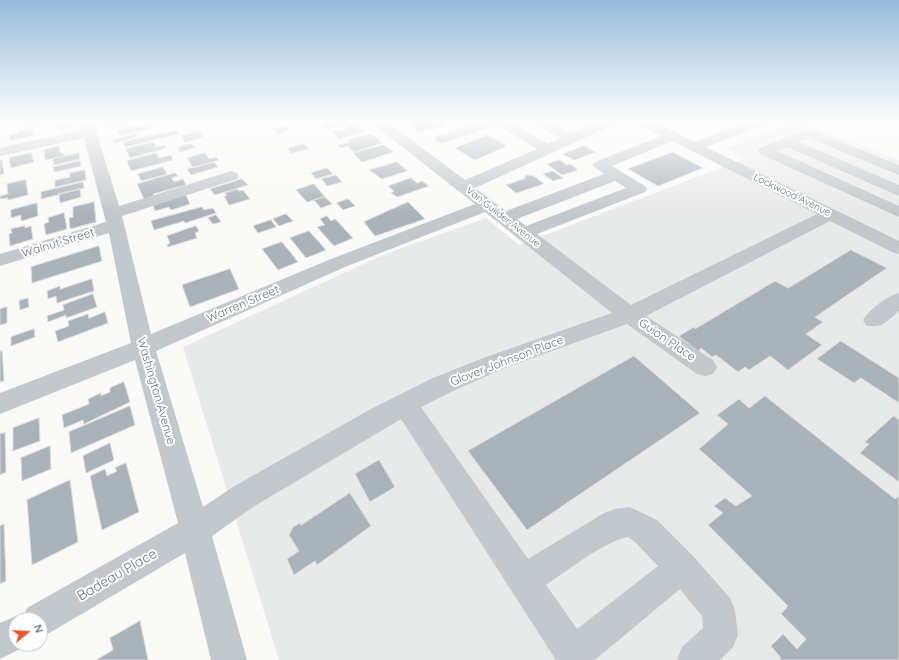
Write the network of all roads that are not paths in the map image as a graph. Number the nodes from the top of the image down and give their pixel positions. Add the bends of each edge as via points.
1 (95, 152) edge
2 (418, 152) edge
3 (541, 152) edge
4 (633, 152) edge
5 (704, 152) edge
6 (765, 152) edge
7 (809, 152) edge
8 (855, 152) edge
9 (899, 170) edge
10 (616, 175) junction
11 (231, 176) dead end
12 (464, 187) junction
13 (899, 191) edge
14 (487, 205) junction
15 (536, 206) junction
16 (899, 212) edge
17 (830, 214) junction
18 (504, 218) junction
19 (114, 219) junction
20 (557, 221) junction
21 (899, 225) edge
22 (524, 233) junction
23 (878, 238) junction
24 (899, 248) edge
25 (0, 260) edge
26 (899, 300) edge
27 (628, 314) junction
28 (874, 320) dead end
29 (143, 347) junction
30 (705, 367) dead end
31 (0, 404) edge
32 (405, 404) junction
33 (195, 530) junction
34 (682, 567) junction
35 (523, 581) junction
36 (48, 615) edge
37 (575, 657) edge
38 (229, 660) edge
39 (696, 660) edge

1 - 19 street, Washington Avenue
2 - 12 street, Van Guilder Avenue
3 - 12 street
4 - 10 street via 600,165
5 - 17 street, Lockwood Avenue
6 - 16 street
7 - 13 street
8 - 9 street
10 - 15 street
10 - 20 street via 639,189
11 - 19 street, Walnut Street
12 - 14 street, Van Guilder Avenue
14 - 18 street, Van Guilder Avenue
14 - 29 street, Warren Street via 338,263
15 - 18 street
15 - 20 street
17 - 23 street, Lockwood Avenue
17 - 27 street, Glover Johnson Place via 645,308
18 - 22 street, Van Guilder Avenue
19 - 25 street, Walnut Street
19 - 29 street, Washington Avenue
20 - 22 street
21 - 23 street
22 - 27 street, Van Guilder Avenue
23 - 24 street, Lockwood Avenue
26 - 28 street
27 - 30 street, Guion Place
27 - 32 street, Glover Johnson Place via 494,363
29 - 31 street, Warren Street
29 - 33 street, Washington Avenue
32 - 33 street, Glover Johnson Place via 244,497
32 - 35 street
33 - 36 street, Badeau Place
33 - 38 street, Washington Avenue
34 - 35 street via 646,531 630,522 616,524
34 - 37 street
34 - 39 street via 718,610 721,635
35 - 37 street

